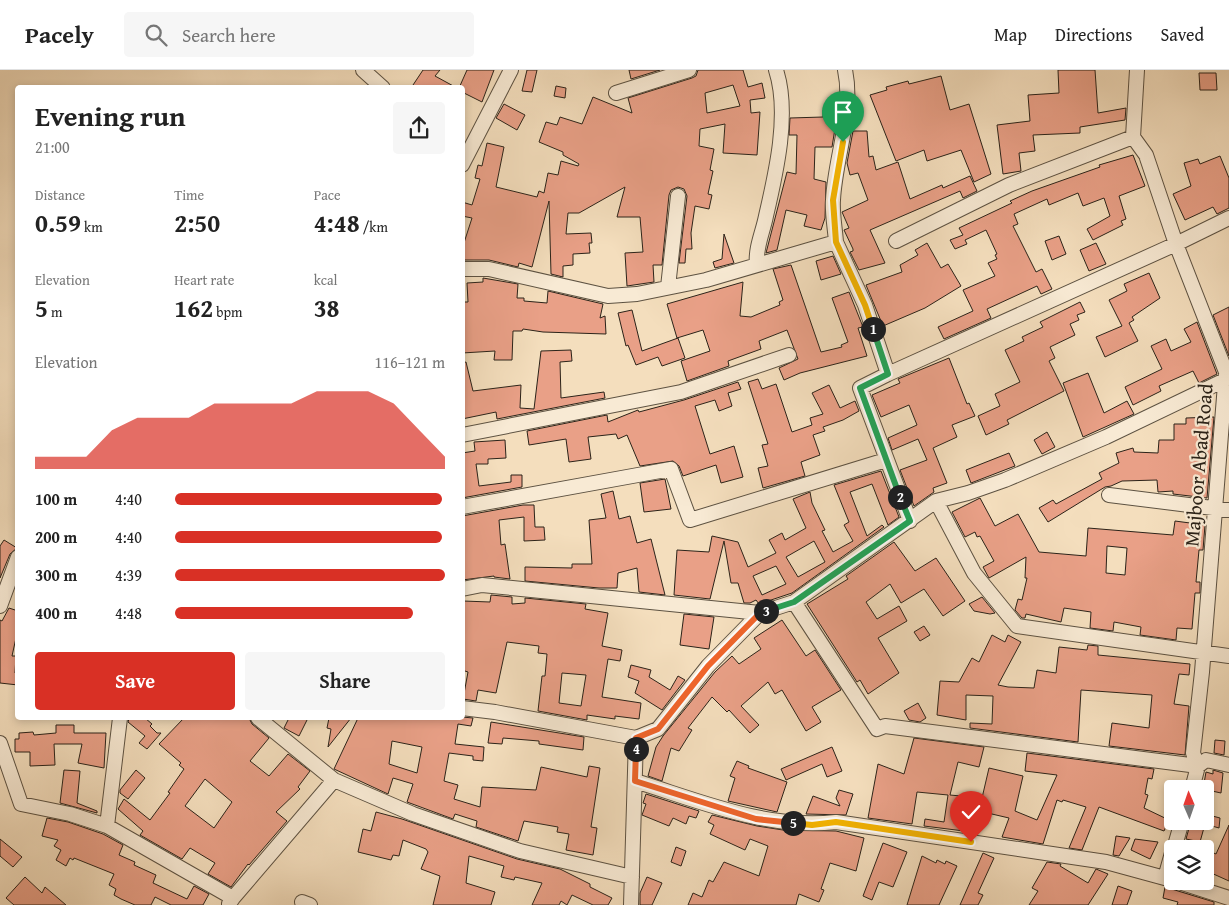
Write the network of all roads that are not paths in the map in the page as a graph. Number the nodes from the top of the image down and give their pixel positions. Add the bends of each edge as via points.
1 (363, 70) edge
2 (511, 70) edge
3 (689, 70) edge
4 (776, 70) edge
5 (845, 70) edge
6 (1138, 70) edge
7 (380, 85) edge
8 (616, 93) dead end
9 (1133, 137) junction
10 (465, 159) edge
11 (678, 196) dead end
12 (1229, 218) edge
13 (896, 241) dead end
14 (836, 242) junction
15 (1176, 244) junction
16 (758, 265) junction
17 (465, 269) edge
18 (668, 287) junction
19 (789, 355) dead end
20 (888, 374) junction
21 (1227, 379) edge
22 (465, 434) edge
23 (886, 460) junction
24 (1109, 495) dead end
25 (936, 501) junction
26 (465, 506) edge
27 (1222, 509) edge
28 (910, 521) junction
29 (15, 565) edge
30 (465, 588) edge
31 (794, 602) junction
32 (0, 606) edge
33 (760, 613) junction
34 (1203, 652) junction
35 (1229, 656) edge
36 (465, 708) edge
37 (120, 720) edge
38 (260, 720) edge
39 (636, 738) junction
40 (0, 743) edge
41 (1229, 765) edge
42 (1198, 766) junction
43 (334, 780) junction
44 (1194, 780) edge
45 (635, 781) junction
46 (107, 826) junction
47 (632, 877) junction
48 (1164, 878) edge
49 (1203, 890) edge
50 (1229, 898) edge
51 (231, 901) edge
52 (631, 905) edge

1 - 7 street
2 - 10 street
3 - 8 street
4 - 16 street via 782,111 780,139 757,250
5 - 14 street via 848,82 843,142 833,200
6 - 9 street
9 - 13 street via 1009,185
9 - 15 street, Majboor Abad Road via 1146,156
11 - 18 street
12 - 15 street
14 - 16 street
14 - 20 street via 865,305
15 - 20 street
15 - 21 street, Majboor Abad Road
16 - 18 street
17 - 18 street via 489,269 608,296
19 - 22 street via 681,392
20 - 23 street via 860,388
21 - 25 street via 1006,480
21 - 27 street, Majboor Abad Road
23 - 26 street via 690,520 671,468
23 - 28 street
24 - 27 street
25 - 28 street
25 - 34 street via 974,573 1017,626
27 - 34 street, Majboor Abad Road
28 - 31 street
29 - 32 street
30 - 33 street via 482,585
31 - 33 street
31 - 42 street via 876,729 885,726
33 - 39 street via 708,666 658,729
34 - 35 street
34 - 42 street, Majboor Abad Road via 1193,753
36 - 39 street
37 - 46 street
38 - 43 street
39 - 45 street
40 - 46 street via 21,804 40,806
41 - 42 street via 1206,760
42 - 44 street, Majboor Abad Road
43 - 47 street via 413,814 520,850
43 - 51 street
45 - 47 street
45 - 48 street via 756,819 812,825 846,823 1106,862
46 - 51 street
47 - 52 street
49 - 50 street

